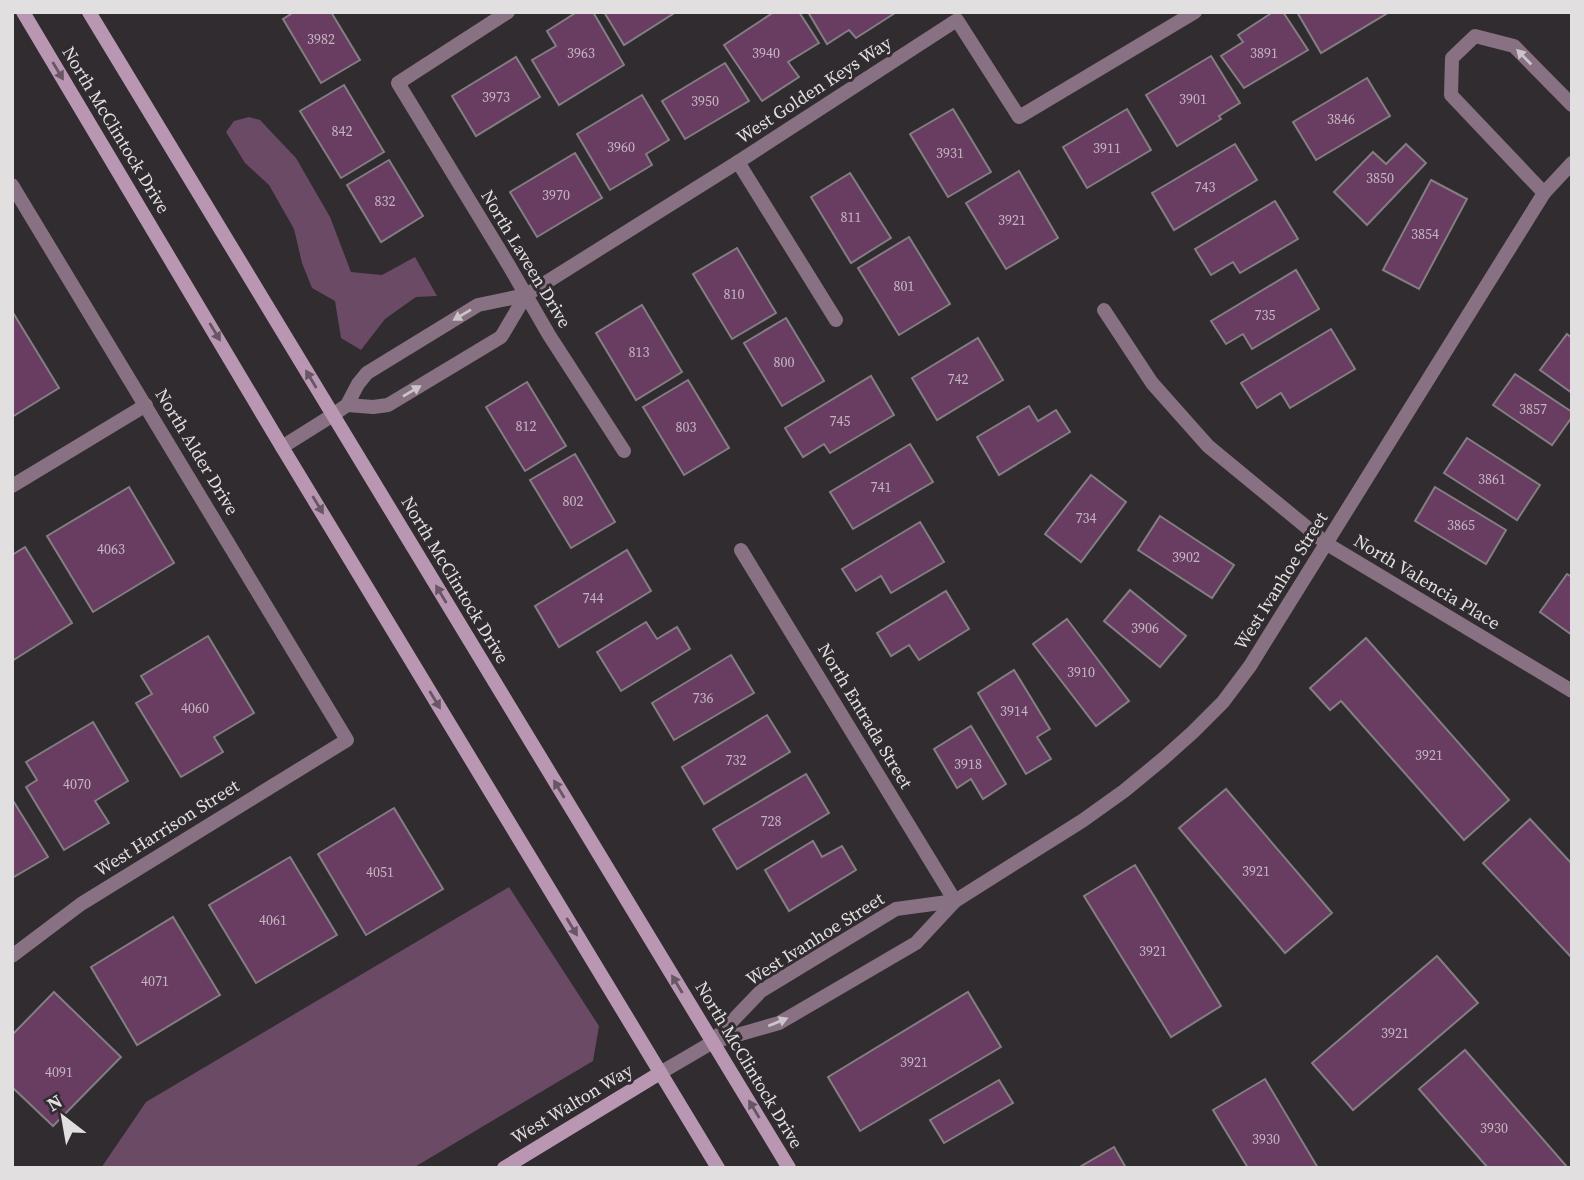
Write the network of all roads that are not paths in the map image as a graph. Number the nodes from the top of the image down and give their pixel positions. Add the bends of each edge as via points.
1 (23, 12) edge
2 (89, 12) edge
3 (508, 12) edge
4 (1195, 12) edge
5 (1572, 106) edge
6 (738, 162) junction
7 (1572, 163) edge
8 (12, 185) edge
9 (1545, 193) junction
10 (526, 295) junction
11 (1104, 310) dead end
12 (836, 320) dead end
13 (146, 405) junction
14 (348, 405) junction
15 (333, 415) junction
16 (282, 447) junction
17 (624, 452) dead end
18 (12, 486) edge
19 (1327, 544) junction
20 (741, 550) dead end
21 (1572, 691) edge
22 (347, 740) joint
23 (956, 901) junction
24 (12, 956) edge
25 (712, 1042) junction
26 (660, 1073) junction
27 (504, 1168) edge
28 (718, 1168) edge
29 (789, 1168) edge

1 -> 16 main road, North McClintock Drive
15 -> 2 main road, North McClintock Drive
3 - 10 street, North Laveen Drive via 398,83
4 - 6 street, West Golden Keys Way via 1019,117 957,20
5 -> 9 street via 1514,46 1475,36 1452,58 1451,94
6 - 10 street, West Golden Keys Way
6 - 12 street
7 - 9 street, West Ivanhoe Street
8 - 13 street, North Alder Drive
9 - 19 street, West Ivanhoe Street
10 -> 14 street, West Golden Keys Way via 478,305 367,373
14 -> 10 street, West Golden Keys Way via 388,405 501,337
10 - 17 street, North Laveen Drive
11 - 19 street, North Valencia Place via 1152,383 1208,446
13 - 18 street
13 - 22 street, North Alder Drive
14 - 15 street, West Golden Keys Way
15 - 16 street, West Golden Keys Way
25 -> 15 main road, North McClintock Drive
16 -> 26 main road, North McClintock Drive
19 - 21 street, North Valencia Place
19 - 23 street, West Ivanhoe Street via 1250,666 1193,732 1082,821
20 - 23 street, North Entrada Street
22 - 24 street, West Harrison Street via 81,904
25 -> 23 street, West Ivanhoe Street via 779,1023 916,943
23 - 25 street, West Ivanhoe Street via 896,909 761,990
25 - 26 street, West Ivanhoe Street
29 -> 25 main road, North McClintock Drive
26 - 27 main road, West Walton Way
26 - 28 main road, North McClintock Drive

